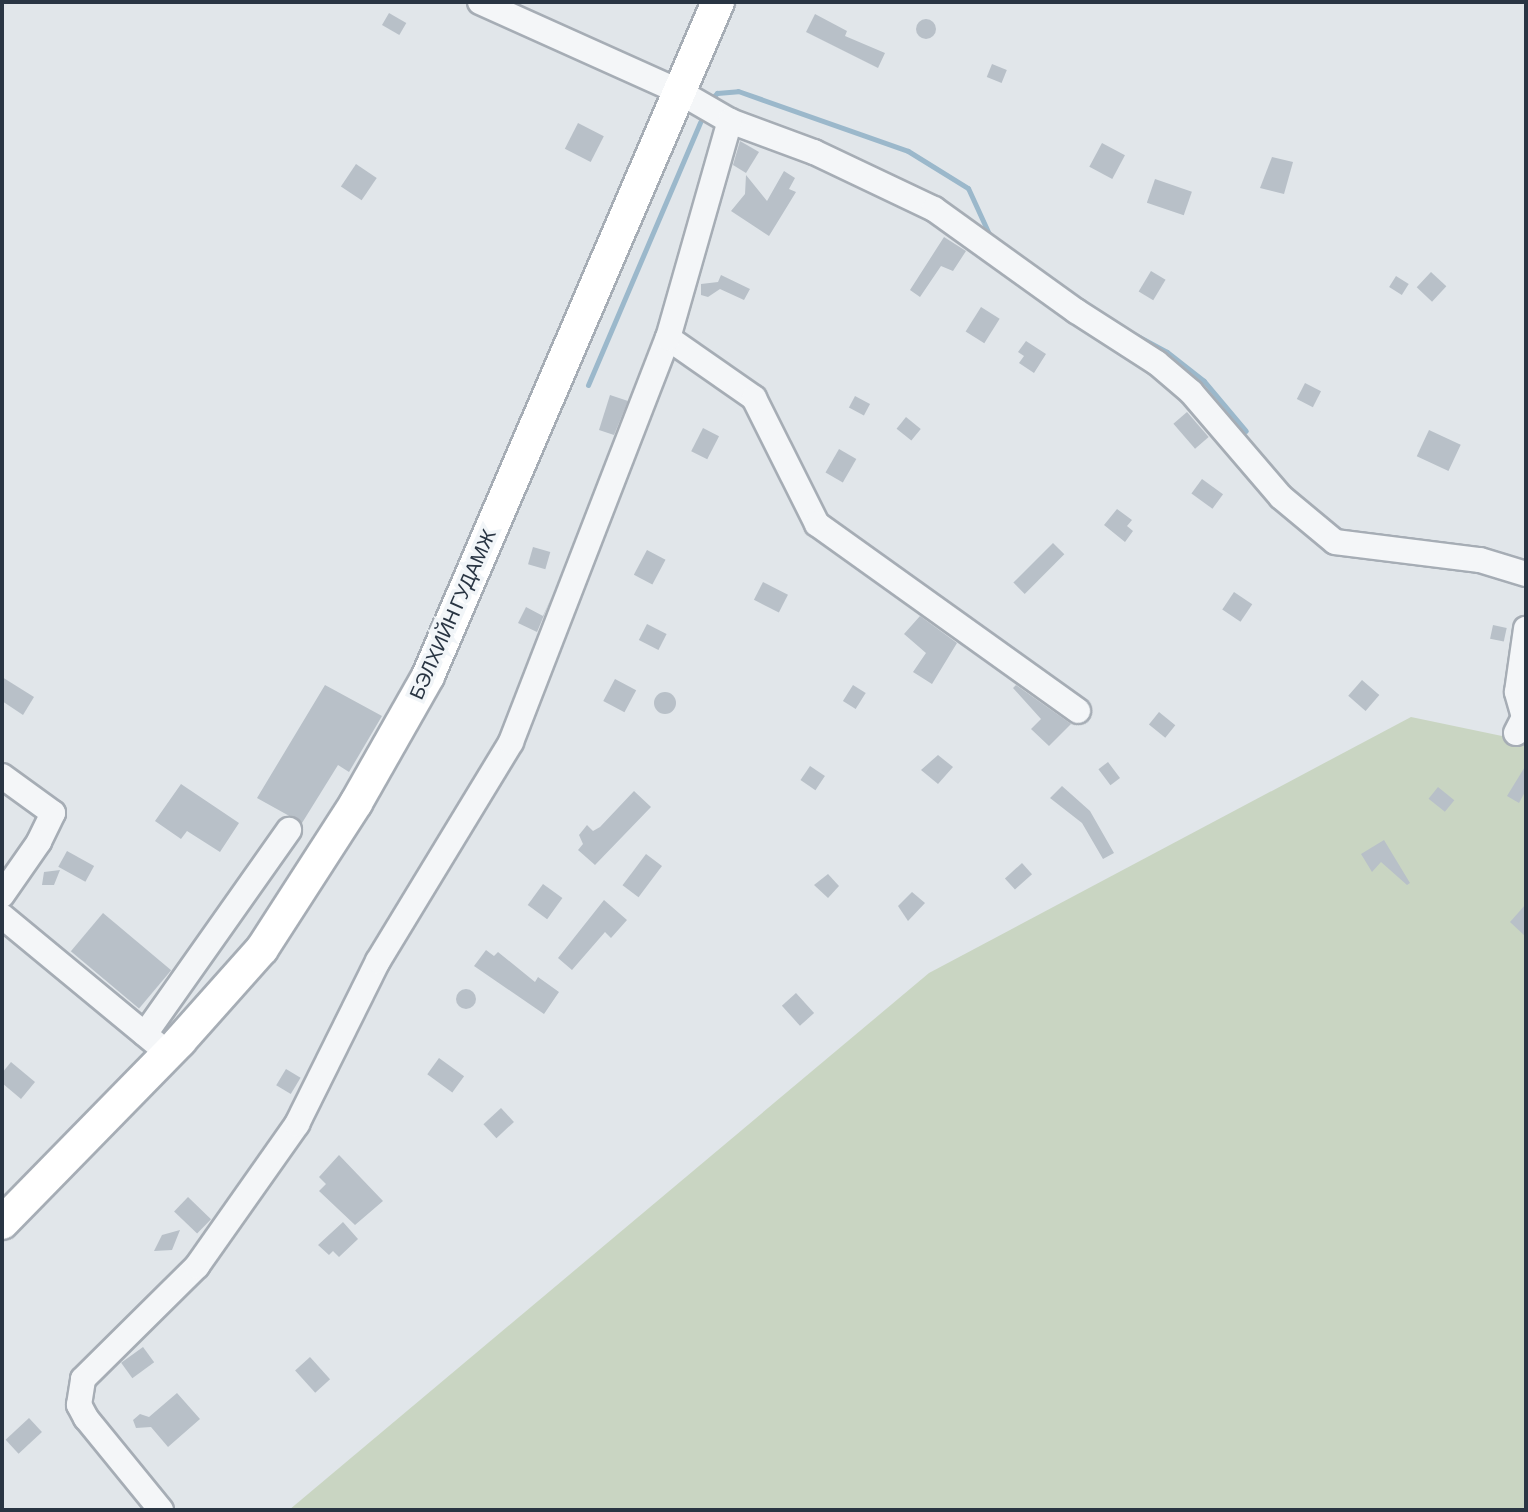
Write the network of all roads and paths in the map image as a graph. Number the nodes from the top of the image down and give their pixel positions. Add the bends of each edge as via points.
1 (480, 2) edge
2 (718, 2) edge
3 (678, 91) junction
4 (730, 121) junction
5 (668, 338) junction
6 (1526, 574) edge
7 (1526, 629) edge
8 (1078, 711) dead end
9 (1516, 733) dead end
10 (2, 776) edge
11 (289, 830) dead end
12 (2, 895) edge
13 (2, 916) edge
14 (156, 1044) junction
15 (6, 1211) edge
16 (161, 1510) edge

1 - 3 street
2 - 3 main road, БЭЛХИЙН ГУДАМЖ
3 - 4 street
3 - 14 main road, БЭЛХИЙН ГУДАМЖ via 428,676 356,803 262,949
4 - 5 street
4 - 6 street via 814,152 934,209 1157,363 1191,392 1281,497 1335,542 1480,560
5 - 8 street via 754,398 817,524
5 - 16 street via 517,730 378,961 297,1124 197,1266 83,1379 79,1405 86,1418
7 - 9 street via 1517,692 1524,717
10 - 12 street via 53,813
11 - 14 street
13 - 14 street
14 - 15 main road, БЭЛХИЙН ГУДАМЖ

